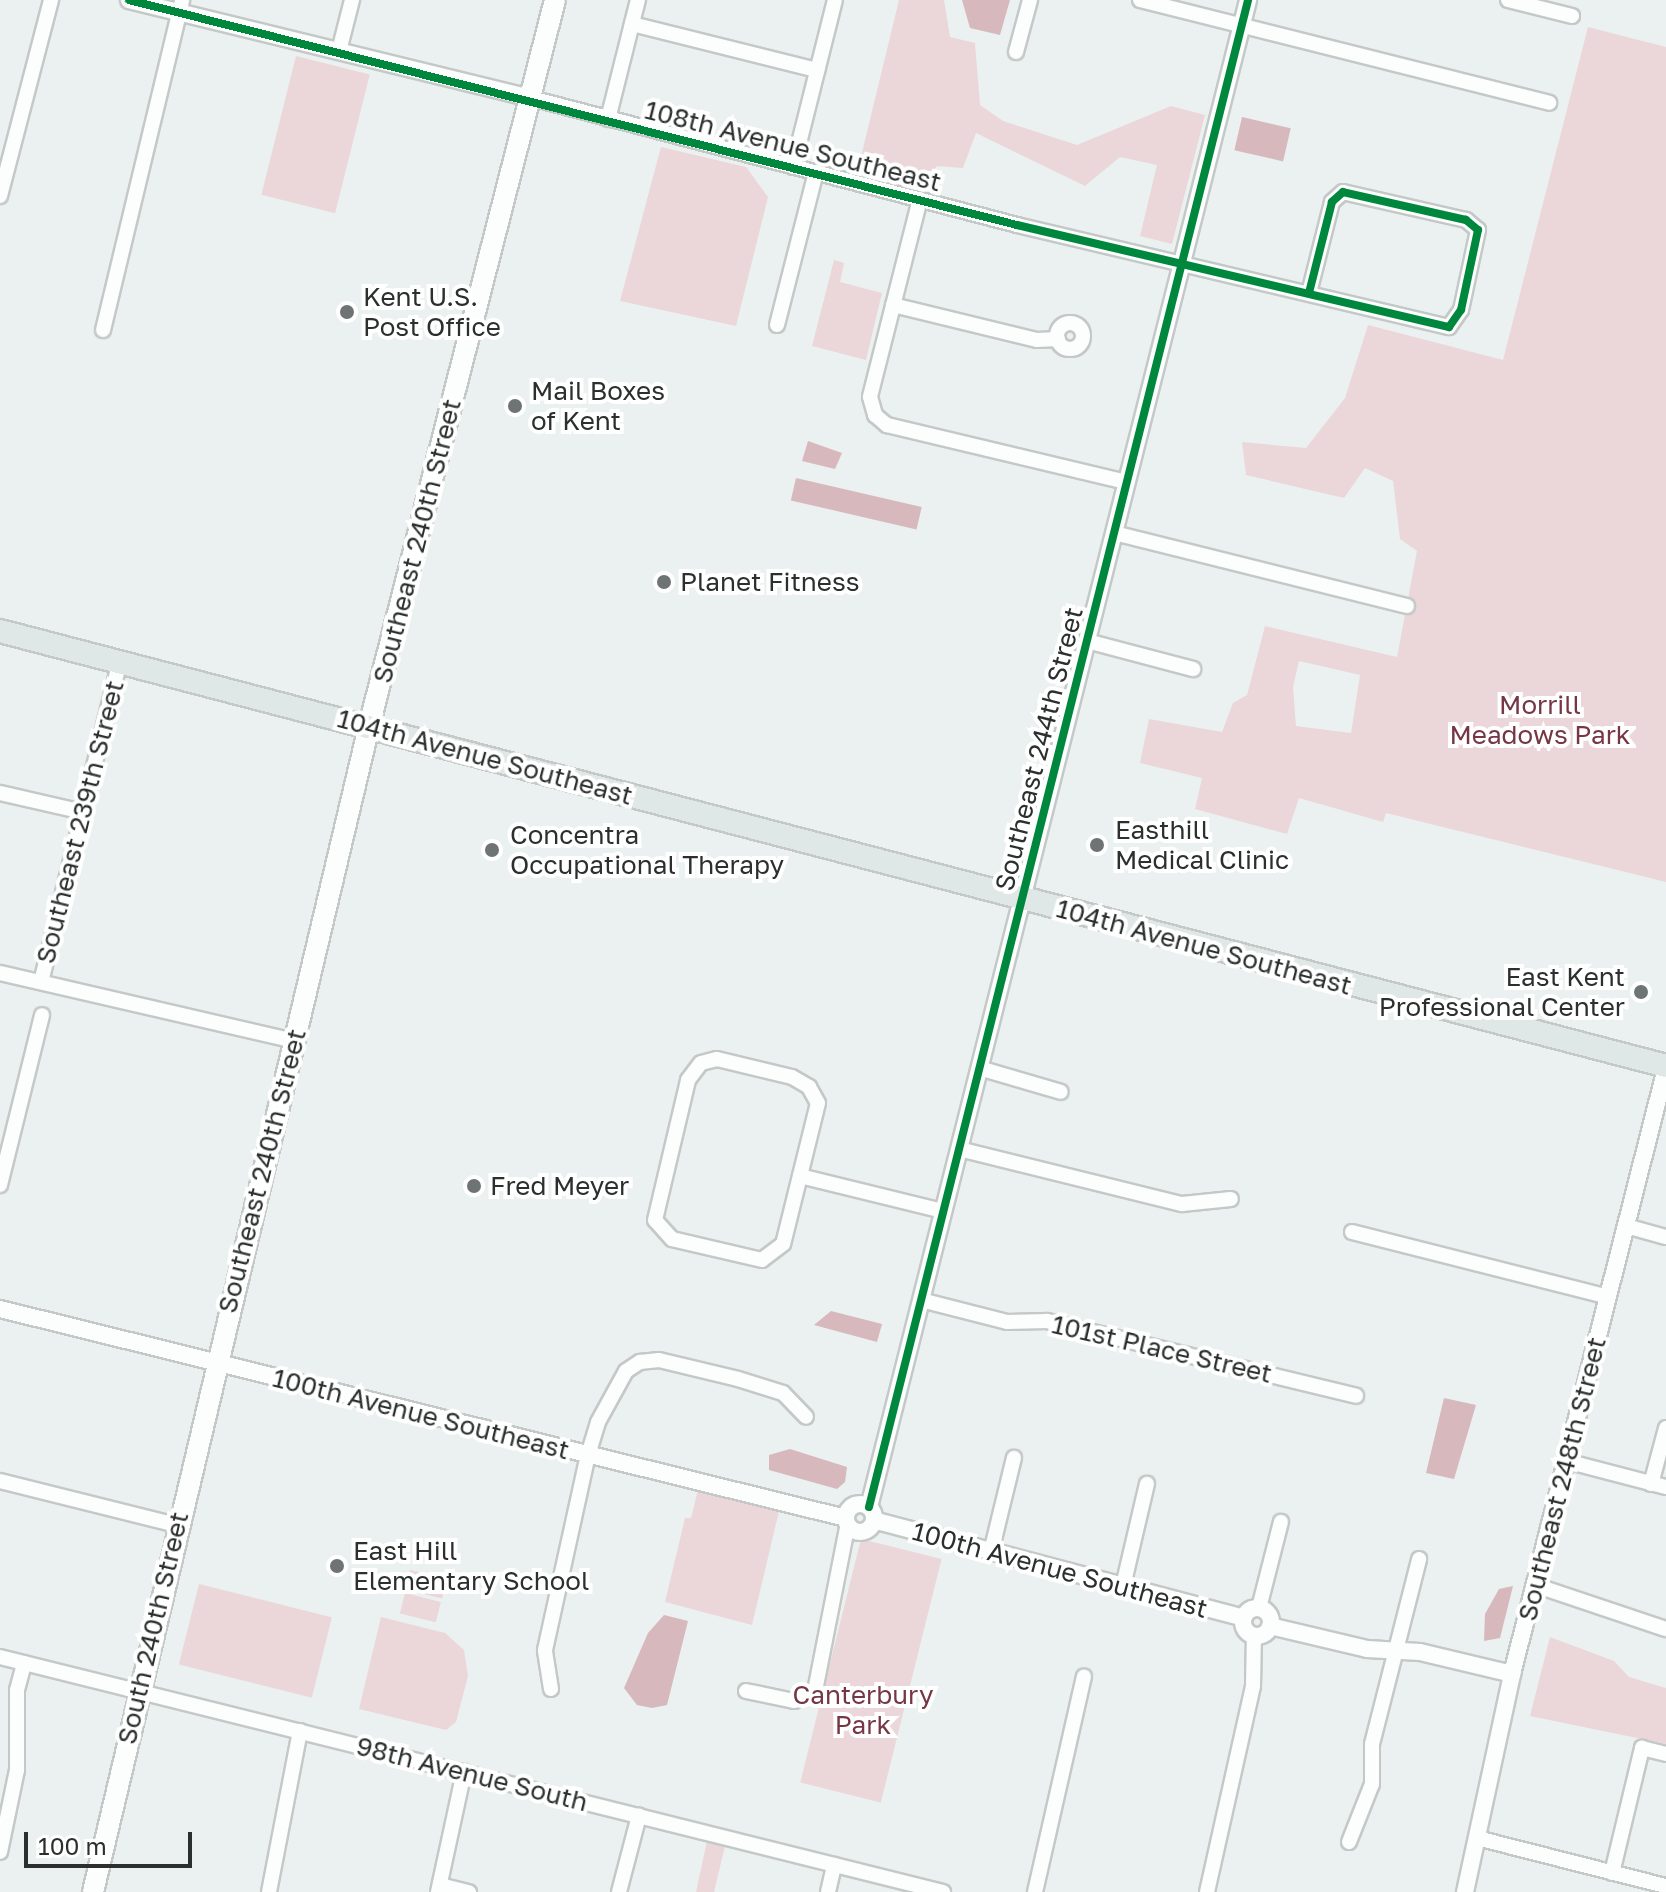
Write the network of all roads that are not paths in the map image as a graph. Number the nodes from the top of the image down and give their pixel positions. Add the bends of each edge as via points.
1 (51, 0) edge
2 (129, 0) edge
3 (352, 0) edge
4 (555, 0) edge
5 (638, 0) edge
6 (835, 0) edge
7 (1030, 0) edge
8 (1140, 0) edge
9 (1248, 0) edge
10 (1508, 0) edge
11 (181, 6) edge
12 (1572, 16) dead end
13 (632, 24) junction
14 (1242, 27) junction
15 (339, 51) junction
16 (1016, 52) dead end
17 (817, 70) junction
18 (531, 98) junction
19 (1549, 103) dead end
20 (608, 119) junction
21 (793, 167) junction
22 (816, 172) junction
23 (0, 196) edge
24 (920, 199) junction
25 (1182, 262) junction
26 (1309, 293) junction
27 (893, 305) junction
28 (777, 325) dead end
29 (103, 330) dead end
30 (1058, 339) dead end
31 (1127, 482) junction
32 (1114, 533) junction
33 (1407, 606) dead end
34 (0, 631) edge
35 (1087, 641) junction
36 (120, 661) junction
37 (1193, 669) dead end
38 (369, 726) junction
39 (0, 793) edge
40 (83, 812) junction
41 (1022, 900) junction
42 (0, 973) edge
43 (45, 984) junction
44 (294, 1041) junction
45 (1666, 1067) edge
46 (979, 1068) junction
47 (1061, 1092) dead end
48 (959, 1149) junction
49 (800, 1176) junction
50 (0, 1185) edge
51 (1231, 1199) dead end
52 (943, 1211) junction
53 (1626, 1226) junction
54 (1352, 1232) dead end
55 (1666, 1237) edge
56 (1608, 1297) junction
57 (921, 1300) junction
58 (0, 1309) edge
59 (215, 1364) junction
60 (1356, 1396) dead end
61 (806, 1417) dead end
62 (1666, 1428) edge
63 (588, 1455) junction
64 (1014, 1458) dead end
65 (1566, 1461) junction
66 (0, 1481) edge
67 (1147, 1484) dead end
68 (1658, 1486) edge
69 (873, 1514) junction
70 (845, 1522) junction
71 (1281, 1522) dead end
72 (177, 1525) junction
73 (991, 1552) junction
74 (1419, 1559) dead end
75 (1535, 1585) junction
76 (1123, 1586) junction
77 (1259, 1608) junction
78 (1243, 1618) junction
79 (1270, 1626) junction
80 (1666, 1629) edge
81 (1254, 1636) junction
82 (1396, 1649) junction
83 (0, 1657) edge
84 (24, 1663) junction
85 (1512, 1674) junction
86 (1084, 1677) dead end
87 (551, 1689) dead end
88 (139, 1690) junction
89 (746, 1691) dead end
90 (300, 1731) junction
91 (1666, 1754) edge
92 (464, 1772) junction
93 (639, 1816) junction
94 (1477, 1838) junction
95 (1349, 1842) dead end
96 (0, 1852) edge
97 (834, 1865) junction
98 (1612, 1873) junction
99 (1666, 1886) edge
100 (439, 1888) edge
101 (93, 1892) edge
102 (269, 1892) edge
103 (469, 1892) edge
104 (619, 1892) edge
105 (828, 1892) edge
106 (943, 1892) edge
107 (1035, 1892) edge
108 (1207, 1892) edge
109 (1465, 1892) edge

1 - 23 street
2 - 11 street, 108th Avenue Southeast
3 - 15 street
4 - 18 main road, Southeast 240th Street
5 - 13 street
6 - 17 street
7 - 16 street
8 - 14 street
9 - 14 street, Southeast 244th Street
10 - 12 street
11 - 15 street, 108th Avenue Southeast
11 - 29 street
13 - 17 street
13 - 20 street
14 - 19 street
14 - 25 street, Southeast 244th Street
15 - 18 street, 108th Avenue Southeast
17 - 21 street
18 - 20 street, 108th Avenue Southeast
18 - 38 main road, Southeast 240th Street
20 - 21 street, 108th Avenue Southeast
21 - 22 street, 108th Avenue Southeast
22 - 24 street, 108th Avenue Southeast
22 - 28 street
24 - 25 street, 108th Avenue Southeast
24 - 27 street
25 - 26 street, 108th Avenue Southeast
25 - 31 street, Southeast 244th Street
26 - 26 street, 108th Avenue Southeast via 1337,195 1349,191 1466,220 1478,230 1459,318 1449,327
27 - 30 street via 1037,340
27 - 31 street via 870,397 875,415 887,425
31 - 32 street, Southeast 244th Street
32 - 33 street
32 - 35 street, Southeast 244th Street
34 - 36 main road, 104th Avenue Southeast
35 - 37 street
35 - 41 street, Southeast 244th Street
36 - 38 main road, 104th Avenue Southeast
36 - 40 street, Southeast 239th Street
38 - 41 main road, 104th Avenue Southeast
38 - 44 main road, Southeast 240th Street
39 - 40 street
40 - 43 street, Southeast 239th Street
41 - 45 main road, 104th Avenue Southeast
41 - 46 street, Southeast 244th Street
42 - 43 street
43 - 44 street
43 - 50 street, Southeast 239th Street via 44,1008
44 - 59 main road, Southeast 240th Street
45 - 53 street, Southeast 248th Street
46 - 47 street
46 - 48 street, Southeast 244th Street
48 - 51 street via 1182,1204
48 - 52 street, Southeast 244th Street
49 - 49 street via 783,1244 770,1258 751,1260 672,1239 660,1230 656,1211 684,1094 701,1063 717,1059 792,1077 809,1087 818,1109
49 - 52 street
52 - 57 street, Southeast 244th Street
53 - 55 street
53 - 56 street, Southeast 248th Street
54 - 56 street
56 - 65 street, Southeast 248th Street
57 - 60 street, 101st Place Street via 1007,1322 1047,1321
57 - 69 street, Southeast 244th Street
58 - 59 street, 100th Avenue Southeast
59 - 63 street, 100th Avenue Southeast
59 - 72 main road, South 240th Street
61 - 63 street via 793,1399 777,1390 659,1360 635,1364 617,1386
62 - 68 street
63 - 70 street, 100th Avenue Southeast
63 - 87 street via 545,1650
64 - 73 street
65 - 68 street
65 - 75 street, Southeast 248th Street
66 - 72 street
67 - 76 street
69 - 70 street
69 - 73 street, 100th Avenue Southeast
70 - 89 street via 815,1691 787,1701
71 - 77 street
72 - 88 main road, South 240th Street
73 - 76 street, 100th Avenue Southeast
74 - 82 street
75 - 80 street
75 - 85 street, Southeast 248th Street
76 - 78 street, 100th Avenue Southeast
77 - 78 street
77 - 79 street via 1270,1617
78 - 81 street via 1246,1631
79 - 81 street
79 - 82 street via 1367,1649
81 - 108 street via 1253,1686
82 - 85 street
82 - 95 street via 1372,1744 1372,1784
83 - 84 street, 98th Avenue South
84 - 88 street, 98th Avenue South
84 - 96 street via 17,1690 17,1770
85 - 94 street, Southeast 248th Street
86 - 107 street
88 - 90 street, 98th Avenue South
88 - 101 main road, South 240th Street
90 - 92 street, 98th Avenue South
90 - 102 street
91 - 98 street via 1642,1748
92 - 93 street, 98th Avenue South
92 - 100 street
93 - 97 street, 98th Avenue South
93 - 104 street
94 - 98 street
94 - 109 street, Southeast 248th Street
97 - 105 street
97 - 106 street, 98th Avenue South
98 - 99 street
100 - 103 street

